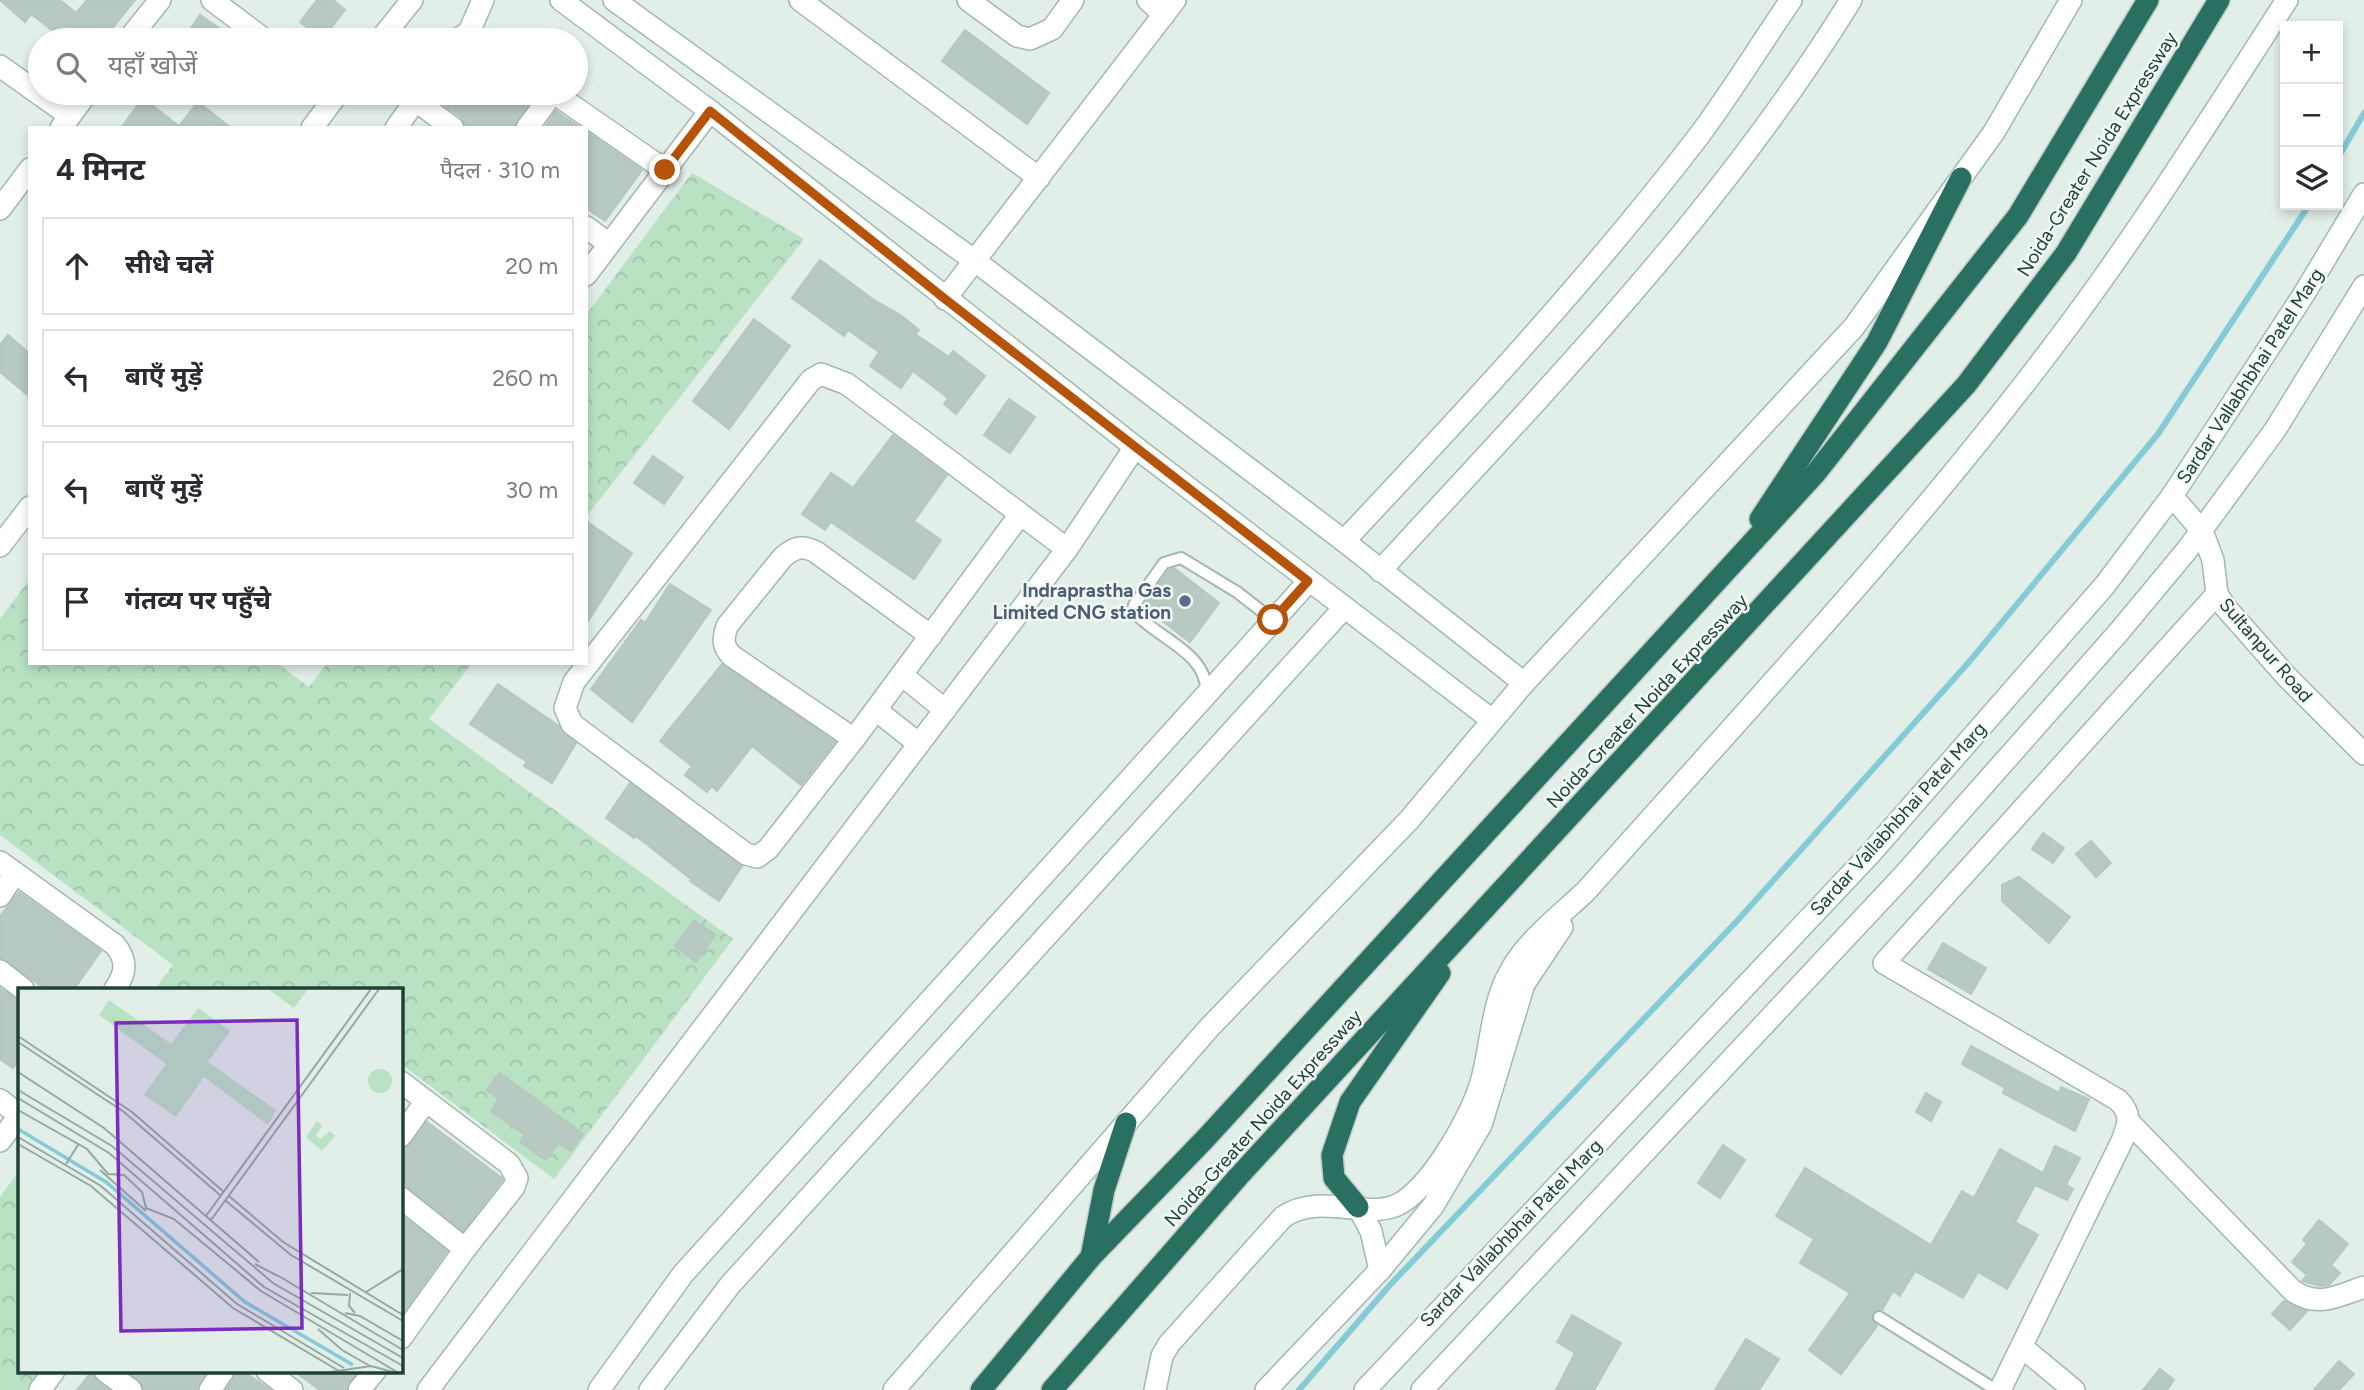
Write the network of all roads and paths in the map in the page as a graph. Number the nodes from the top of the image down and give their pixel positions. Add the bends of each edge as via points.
1 (160, 0) edge
2 (212, 0) edge
3 (412, 0) edge
4 (483, 0) edge
5 (561, 0) edge
6 (614, 0) edge
7 (800, 0) edge
8 (968, 0) edge
9 (1073, 0) edge
10 (1148, 0) edge
11 (1791, 0) edge
12 (1851, 0) edge
13 (2071, 0) edge
14 (2148, 0) edge
15 (2220, 0) edge
16 (2287, 0) edge
17 (1170, 7) edge
18 (138, 28) edge
19 (249, 28) edge
20 (390, 28) edge
21 (473, 28) edge
22 (0, 66) edge
23 (28, 90) edge
24 (45, 105) edge
25 (78, 105) edge
26 (328, 105) edge
27 (412, 105) edge
28 (427, 105) edge
29 (545, 105) edge
30 (571, 105) edge
31 (710, 111) junction
32 (65, 122) edge
33 (313, 126) edge
34 (397, 126) edge
35 (451, 126) edge
36 (529, 126) edge
37 (665, 170) junction
38 (28, 172) edge
39 (1961, 177) junction
40 (1039, 178) junction
41 (2364, 194) edge
42 (0, 209) edge
43 (588, 228) edge
44 (609, 244) junction
45 (975, 261) junction
46 (588, 272) edge
47 (2364, 286) edge
48 (945, 299) junction
49 (1135, 447) junction
50 (2172, 496) junction
51 (28, 511) edge
52 (1019, 516) junction
53 (2202, 531) junction
54 (1344, 541) junction
55 (0, 546) edge
56 (1067, 549) junction
57 (1380, 571) junction
58 (1724, 573) junction
59 (1308, 581) junction
60 (2217, 594) junction
61 (1344, 608) junction
62 (1273, 620) junction
63 (930, 636) junction
64 (588, 664) edge
65 (587, 665) edge
66 (902, 675) junction
67 (1524, 682) junction
68 (1205, 695) junction
69 (876, 710) junction
70 (945, 710) junction
71 (1492, 720) junction
72 (854, 739) junction
73 (919, 744) junction
74 (2364, 754) edge
75 (8, 867) edge
76 (1586, 891) junction
77 (0, 896) edge
78 (1473, 923) junction
79 (0, 971) edge
80 (22, 988) edge
81 (115, 988) edge
82 (402, 1083) edge
83 (0, 1100) edge
84 (426, 1101) junction
85 (18, 1114) edge
86 (18, 1116) edge
87 (2129, 1122) junction
88 (1126, 1123) junction
89 (402, 1135) edge
90 (0, 1141) edge
91 (402, 1199) edge
92 (1358, 1207) junction
93 (465, 1249) junction
94 (1091, 1257) junction
95 (1380, 1270) junction
96 (2364, 1287) edge
97 (1879, 1317) dead end
98 (402, 1337) edge
99 (2023, 1348) junction
100 (53, 1372) edge
101 (105, 1372) edge
102 (222, 1372) edge
103 (268, 1372) edge
104 (373, 1372) edge
105 (40, 1390) edge
106 (131, 1390) edge
107 (210, 1390) edge
108 (292, 1390) edge
109 (359, 1390) edge
110 (428, 1390) edge
111 (599, 1390) edge
112 (650, 1390) edge
113 (894, 1390) edge
114 (981, 1390) edge
115 (1052, 1390) edge
116 (1154, 1390) edge
117 (1266, 1390) edge
118 (1365, 1390) edge
119 (1422, 1390) edge
120 (1998, 1390) edge
121 (2074, 1390) edge

1 - 18 street
2 - 19 street
3 - 20 street
4 - 21 street
5 - 31 street
6 - 45 street
7 - 40 street
8 - 9 street via 1017,36 1030,39 1052,29
10 - 17 street
11 - 54 street via 1700,135 1603,256 1520,353
12 - 57 street via 1800,80 1667,252
13 - 39 street via 1994,132
14 - 58 highway, Noida-Greater Noida Expressway via 2018,216 1815,474
15 - 78 highway, Noida-Greater Noida Expressway via 2066,253 1966,385
16 - 76 street via 2180,166 2061,335 1920,513
17 - 40 street
22 - 23 street
24 - 32 street
25 - 32 street
26 - 33 street
27 - 34 street
28 - 35 street
29 - 36 street
30 - 37 street
31 - 37 street
31 - 48 street
37 - 44 street
38 - 42 street
39 - 58 highway via 1877,342
39 - 67 street via 1854,327
40 - 45 street
41 - 50 street, Sardar Vallabhbhai Patel Marg
43 - 44 street
44 - 46 street
45 - 48 street
45 - 54 street
47 - 53 street via 2275,430
48 - 49 street
49 - 56 street
49 - 59 street
50 - 53 street, Sultanpur Road
50 - 118 street, Sardar Vallabhbhai Patel Marg via 2105,585 1871,854
51 - 55 street
52 - 56 street
52 - 63 street
52 - 64 street via 847,384 821,374 811,380
53 - 60 street, Sultanpur Road via 2213,560
53 - 119 street via 1905,876
54 - 57 street
56 - 70 street
57 - 67 street
58 - 94 highway, Noida-Greater Noida Expressway via 1206,1138
59 - 61 street
59 - 62 street
60 - 74 street, Sultanpur Road via 2287,677
60 - 87 street via 1884,964 2118,1100 2127,1109
61 - 71 street
61 - 112 street via 730,1285
62 - 68 street
62 - 68 lane via 1181,558 1164,563 1133,611 1197,663 1207,678
63 - 66 street
63 - 72 street via 804,546 783,557 727,626 723,639 732,656
65 - 72 street via 574,682 565,708 572,724 746,854 757,857 768,849
66 - 69 street
66 - 70 street
67 - 71 street
68 - 111 street via 683,1274
69 - 72 street
69 - 73 street
70 - 73 street
71 - 88 street via 1410,820 1209,1029
73 - 110 street
75 - 77 street
75 - 81 street via 115,945 125,967
76 - 92 street via 1510,971 1482,1078 1448,1152 1401,1203
76 - 95 street via 1524,984 1476,1135 1433,1206
78 - 92 highway via 1350,1102 1332,1156 1334,1178
78 - 115 highway, Noida-Greater Noida Expressway via 1238,1177
79 - 80 street
82 - 84 street
83 - 85 street
84 - 89 street
84 - 93 street via 515,1171 514,1187
86 - 90 street
87 - 96 street via 2292,1292 2323,1301
87 - 99 street
88 - 94 highway via 1104,1191
88 - 113 street
91 - 93 street
92 - 95 street via 1371,1231
92 - 116 street via 1313,1205 1283,1217 1169,1344
93 - 98 street
94 - 114 highway, Noida-Greater Noida Expressway
95 - 117 street
97 - 120 lane
99 - 120 street
99 - 121 street
100 - 105 street
101 - 106 street
102 - 107 street
103 - 108 street
104 - 109 street

